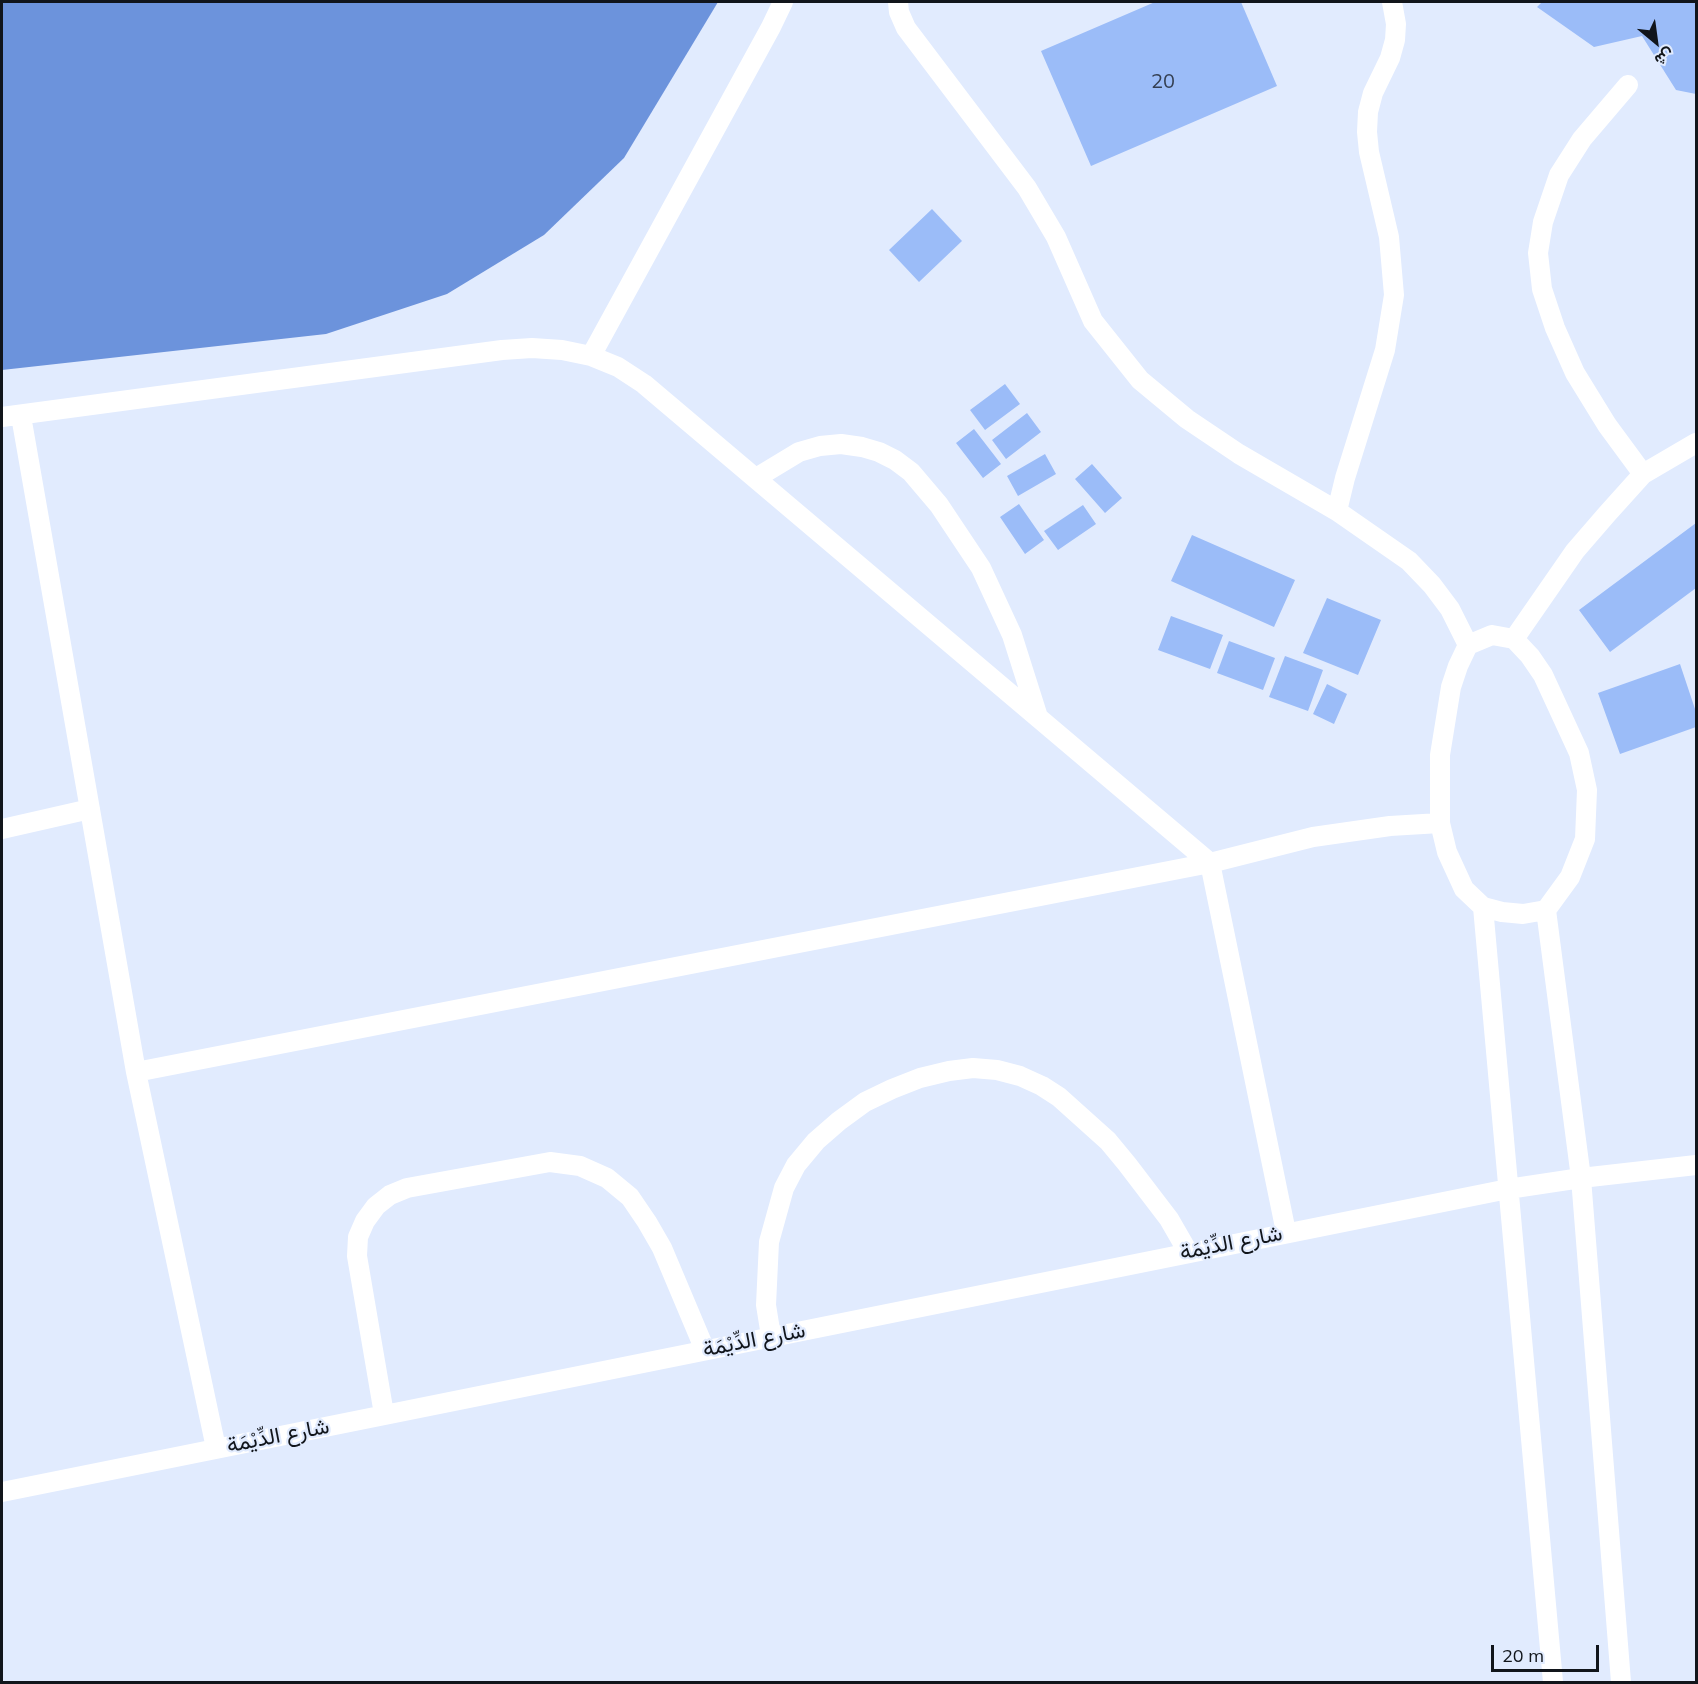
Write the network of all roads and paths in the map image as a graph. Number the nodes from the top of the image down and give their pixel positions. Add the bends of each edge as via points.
1 (783, 2) edge
2 (898, 2) edge
3 (1392, 2) edge
4 (1628, 85) dead end
5 (591, 356) junction
6 (11, 416) edge
7 (1696, 443) edge
8 (1643, 474) junction
9 (756, 478) junction
10 (1337, 511) junction
11 (1514, 639) junction
12 (1468, 645) junction
13 (1038, 717) junction
14 (90, 809) junction
15 (1440, 823) junction
16 (2, 829) edge
17 (1210, 863) junction
18 (1483, 907) junction
19 (1546, 910) junction
20 (136, 1072) junction
21 (1696, 1165) edge
22 (1581, 1178) junction
23 (1508, 1189) junction
24 (1286, 1232) junction
25 (1188, 1252) junction
26 (771, 1336) junction
27 (705, 1350) junction
28 (384, 1414) junction
29 (216, 1448) junction
30 (2, 1492) edge
31 (1553, 1683) edge
32 (1621, 1683) edge

1 - 5 lane
2 - 10 lane via 906,28 1027,188 1056,237 1093,321 1140,381 1239,454
3 - 10 lane via 1395,40 1373,93 1367,132 1368,152 1389,237 1394,295 1385,350
4 - 8 lane via 1582,139 1559,175 1543,222 1538,253 1542,289 1575,373
5 - 6 lane via 562,350 502,350
5 - 9 lane via 644,384
6 - 14 lane
7 - 8 lane
8 - 11 lane via 1575,551
9 - 13 lane
9 - 13 lane via 799,452 841,444 879,452 911,472 965,541 986,578 1012,635
10 - 12 lane via 1409,561 1450,609
11 - 12 lane via 1492,635
11 - 19 lane via 1543,675 1566,721 1579,753 1587,790 1585,839 1570,877
12 - 15 lane via 1451,687 1440,755
13 - 17 lane
14 - 16 lane
14 - 20 lane
15 - 17 lane via 1313,837
15 - 18 lane via 1464,889
17 - 20 lane
17 - 24 lane
18 - 19 lane via 1523,914
18 - 23 lane
19 - 22 lane
20 - 29 lane
21 - 22 lane, شارع الدِّيْمَة
22 - 23 lane, شارع الدِّيْمَة
22 - 32 lane
23 - 24 lane, شارع الدِّيْمَة
23 - 31 lane
24 - 25 lane, شارع الدِّيْمَة
25 - 26 lane, شارع الدِّيْمَة
25 - 26 lane via 1169,1219 1127,1164 1092,1125 1059,1097 1020,1076 997,1070 949,1071 920,1078 865,1102 816,1141 796,1165 784,1188 769,1242 766,1305
26 - 27 lane, شارع الدِّيْمَة
27 - 28 lane, شارع الدِّيْمَة
27 - 28 lane via 662,1248 630,1197 607,1178 580,1166 550,1162 407,1188 376,1206 358,1238 357,1256
28 - 29 lane, شارع الدِّيْمَة
29 - 30 lane, شارع الدِّيْمَة

